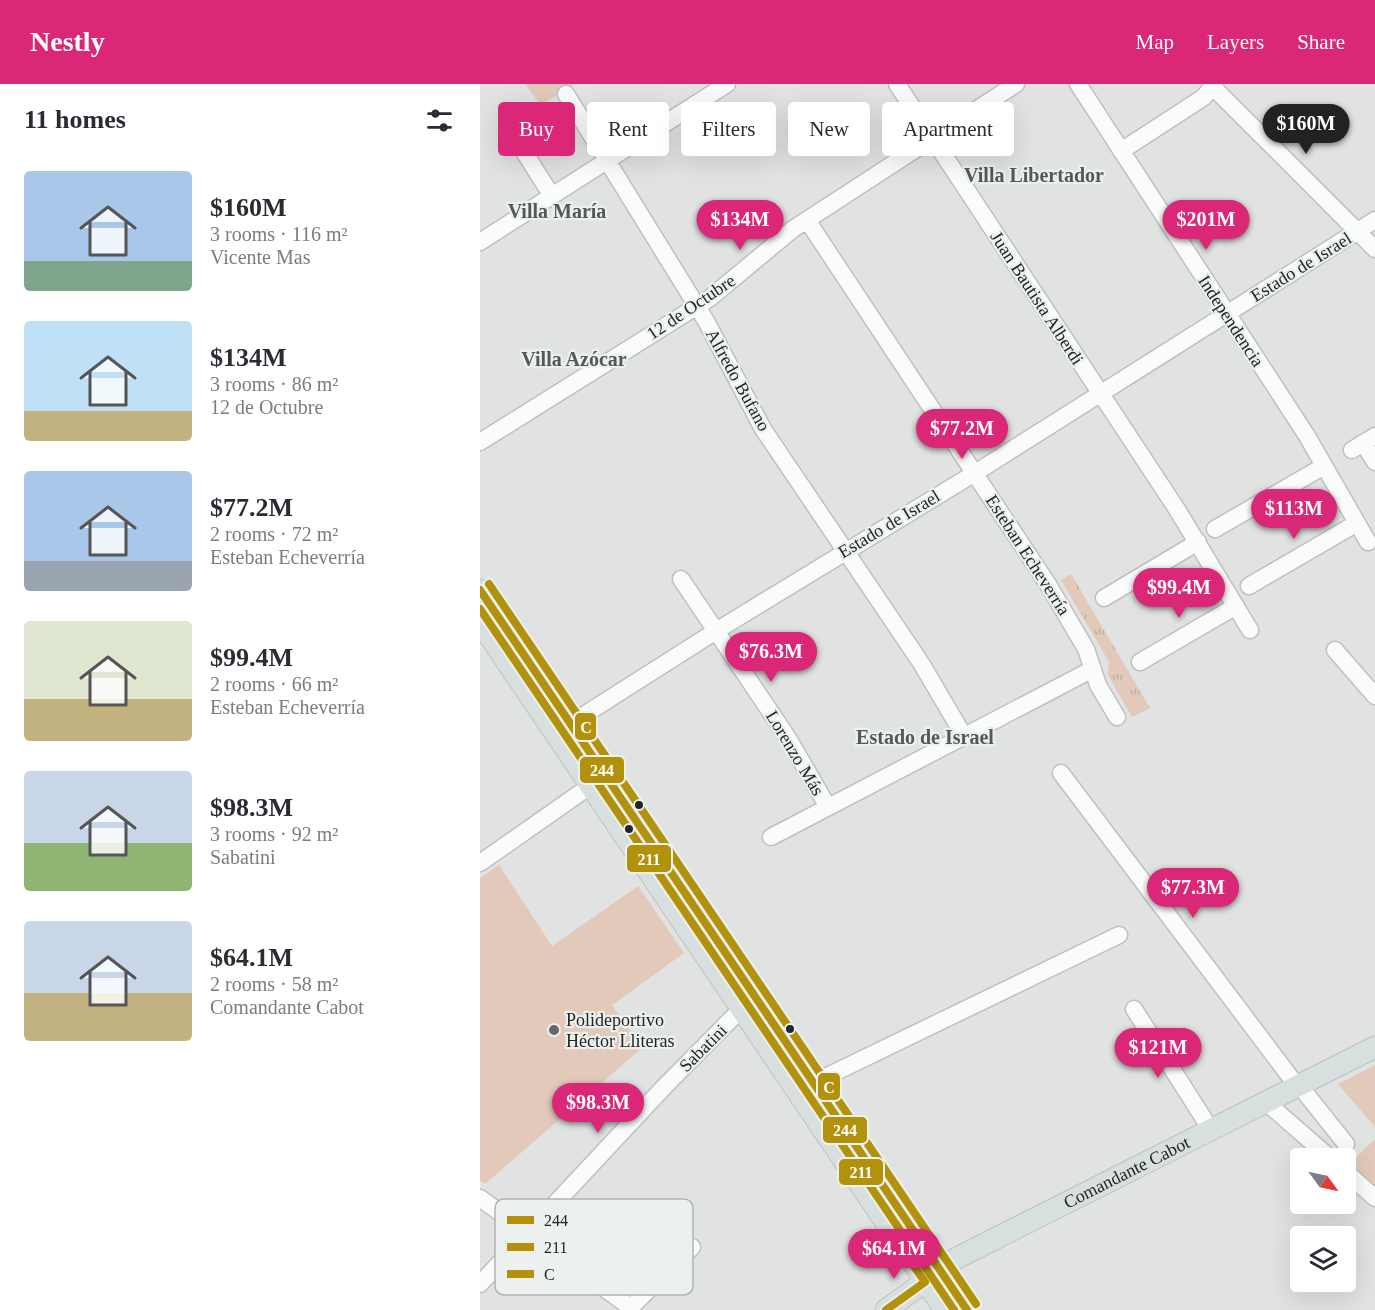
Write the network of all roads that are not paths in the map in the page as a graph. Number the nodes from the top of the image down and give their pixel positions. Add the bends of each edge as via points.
1 (727, 84) edge
2 (897, 84) edge
3 (1016, 84) edge
4 (1078, 84) edge
5 (1213, 85) edge
6 (566, 94) dead end
7 (909, 102) edge
8 (988, 102) edge
9 (1121, 151) junction
10 (527, 156) edge
11 (905, 156) edge
12 (945, 156) edge
13 (607, 161) junction
14 (552, 196) junction
15 (807, 220) junction
16 (1375, 220) edge
17 (1358, 232) junction
18 (480, 242) edge
19 (1375, 249) edge
20 (696, 306) junction
21 (1226, 314) junction
22 (1099, 393) junction
23 (480, 442) edge
24 (1363, 443) edge
25 (1375, 462) edge
26 (1324, 466) junction
27 (975, 473) junction
28 (1358, 523) junction
29 (1215, 529) dead end
30 (1198, 542) junction
31 (1368, 542) dead end
32 (845, 550) junction
33 (681, 579) dead end
34 (1249, 586) dead end
35 (480, 590) edge
36 (1104, 598) dead end
37 (1236, 606) junction
38 (1250, 630) dead end
39 (488, 631) edge
40 (716, 631) junction
41 (1335, 650) dead end
42 (1140, 662) dead end
43 (1093, 669) junction
44 (1375, 696) edge
45 (1118, 717) dead end
46 (563, 729) junction
47 (964, 736) junction
48 (1061, 773) dead end
49 (598, 781) junction
50 (828, 807) junction
51 (771, 837) dead end
52 (480, 863) edge
53 (1119, 935) dead end
54 (748, 1002) junction
55 (1134, 1009) dead end
56 (1375, 1047) edge
57 (813, 1083) junction
58 (1298, 1086) junction
59 (1266, 1102) junction
60 (1211, 1130) junction
61 (1346, 1144) dead end
62 (1319, 1148) edge
63 (1356, 1181) edge
64 (480, 1198) edge
65 (1375, 1198) edge
66 (561, 1199) edge
67 (495, 1209) edge
68 (495, 1269) edge
69 (932, 1276) junction
70 (480, 1284) edge
71 (610, 1295) edge
72 (643, 1295) edge
73 (629, 1309) edge
74 (886, 1310) edge
75 (945, 1310) edge
76 (967, 1310) edge

1 - 13 street
2 - 7 street, Juan Bautista Alberdi
3 - 8 street, 12 de Octubre
4 - 9 street, Independencia
5 - 9 street via 1204,98
5 - 17 street
6 - 13 street, Alfredo Bufano
9 - 21 street, Independencia
10 - 14 street
11 - 15 street, 12 de Octubre
12 - 22 street, Juan Bautista Alberdi
13 - 14 street
13 - 20 street, Alfredo Bufano
14 - 18 street
15 - 20 street, 12 de Octubre
15 - 27 street, Esteban Echeverría
16 - 17 street, Estado de Israel
17 - 19 street
17 - 21 street, Estado de Israel
20 - 23 street, 12 de Octubre
20 - 32 street, Alfredo Bufano via 763,429
21 - 22 street, Estado de Israel
21 - 26 street, Independencia
22 - 27 street, Estado de Israel
22 - 30 street, Juan Bautista Alberdi
24 - 25 street
26 - 28 street, Independencia
26 - 29 street
27 - 32 street, Estado de Israel
27 - 43 street, Esteban Echeverría via 1049,586 1086,649
28 - 31 street, Independencia
28 - 34 street
30 - 36 street
30 - 37 street, Juan Bautista Alberdi
32 - 40 street, Estado de Israel
32 - 47 street, Alfredo Bufano
33 - 40 street, Lorenzo Más
35 - 39 main road
37 - 38 street, Juan Bautista Alberdi
37 - 42 street
39 - 46 main road
40 - 46 street, Estado de Israel
40 - 50 street, Lorenzo Más via 788,738
41 - 44 street
43 - 45 street, Esteban Echeverría
43 - 47 street
46 - 49 main road
47 - 50 street
48 - 58 street
49 - 52 street
49 - 54 main road
50 - 51 street
53 - 57 street
54 - 57 main road
54 - 66 street, Sabatini
54 - 69 main road
55 - 60 street
56 - 58 main road, Comandante Cabot
57 - 69 main road
58 - 59 main road, Comandante Cabot
58 - 61 street
59 - 60 main road, Comandante Cabot
59 - 62 street
60 - 69 main road, Comandante Cabot via 957,1258
63 - 65 street
64 - 67 street
68 - 70 street, Sabatini
69 - 74 main road, Comandante Cabot
69 - 75 main road
69 - 76 main road
71 - 73 street
72 - 73 street

